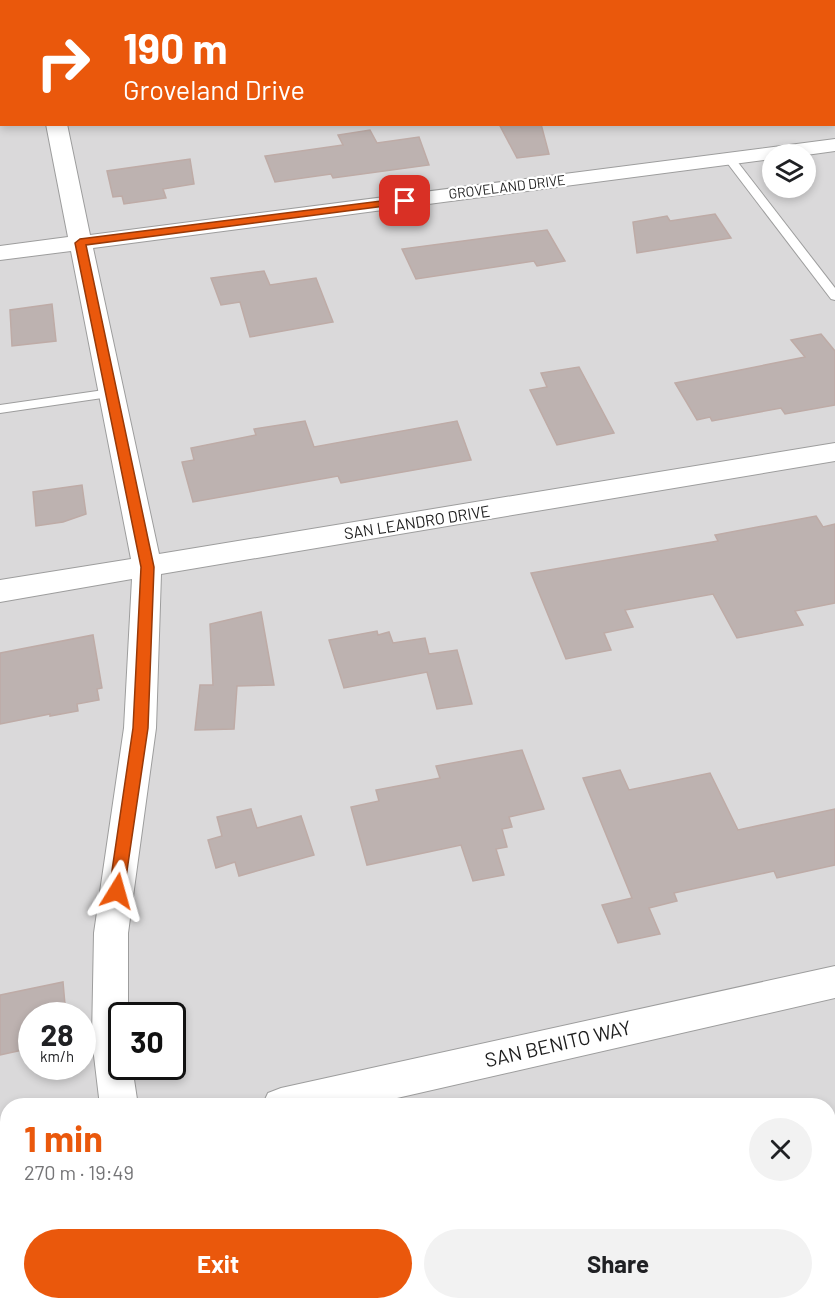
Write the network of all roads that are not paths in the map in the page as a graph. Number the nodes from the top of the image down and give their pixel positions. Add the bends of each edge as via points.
1 (56, 126) edge
2 (835, 145) edge
3 (729, 158) junction
4 (80, 243) junction
5 (0, 253) edge
6 (835, 296) edge
7 (111, 393) junction
8 (0, 409) edge
9 (835, 452) edge
10 (147, 567) junction
11 (0, 591) edge
12 (835, 982) edge
13 (118, 1098) edge
14 (317, 1098) edge

1 - 4 street
2 - 3 street, GROVELAND DRIVE
3 - 4 street, GROVELAND DRIVE
3 - 6 lane
4 - 5 street, GROVELAND DRIVE
4 - 7 street
7 - 8 lane
7 - 10 street
9 - 10 street, SAN LEANDRO DRIVE
10 - 11 street, SAN LEANDRO DRIVE
10 - 13 street via 140,728 111,933 110,1039
12 - 14 street, SAN BENITO WAY

